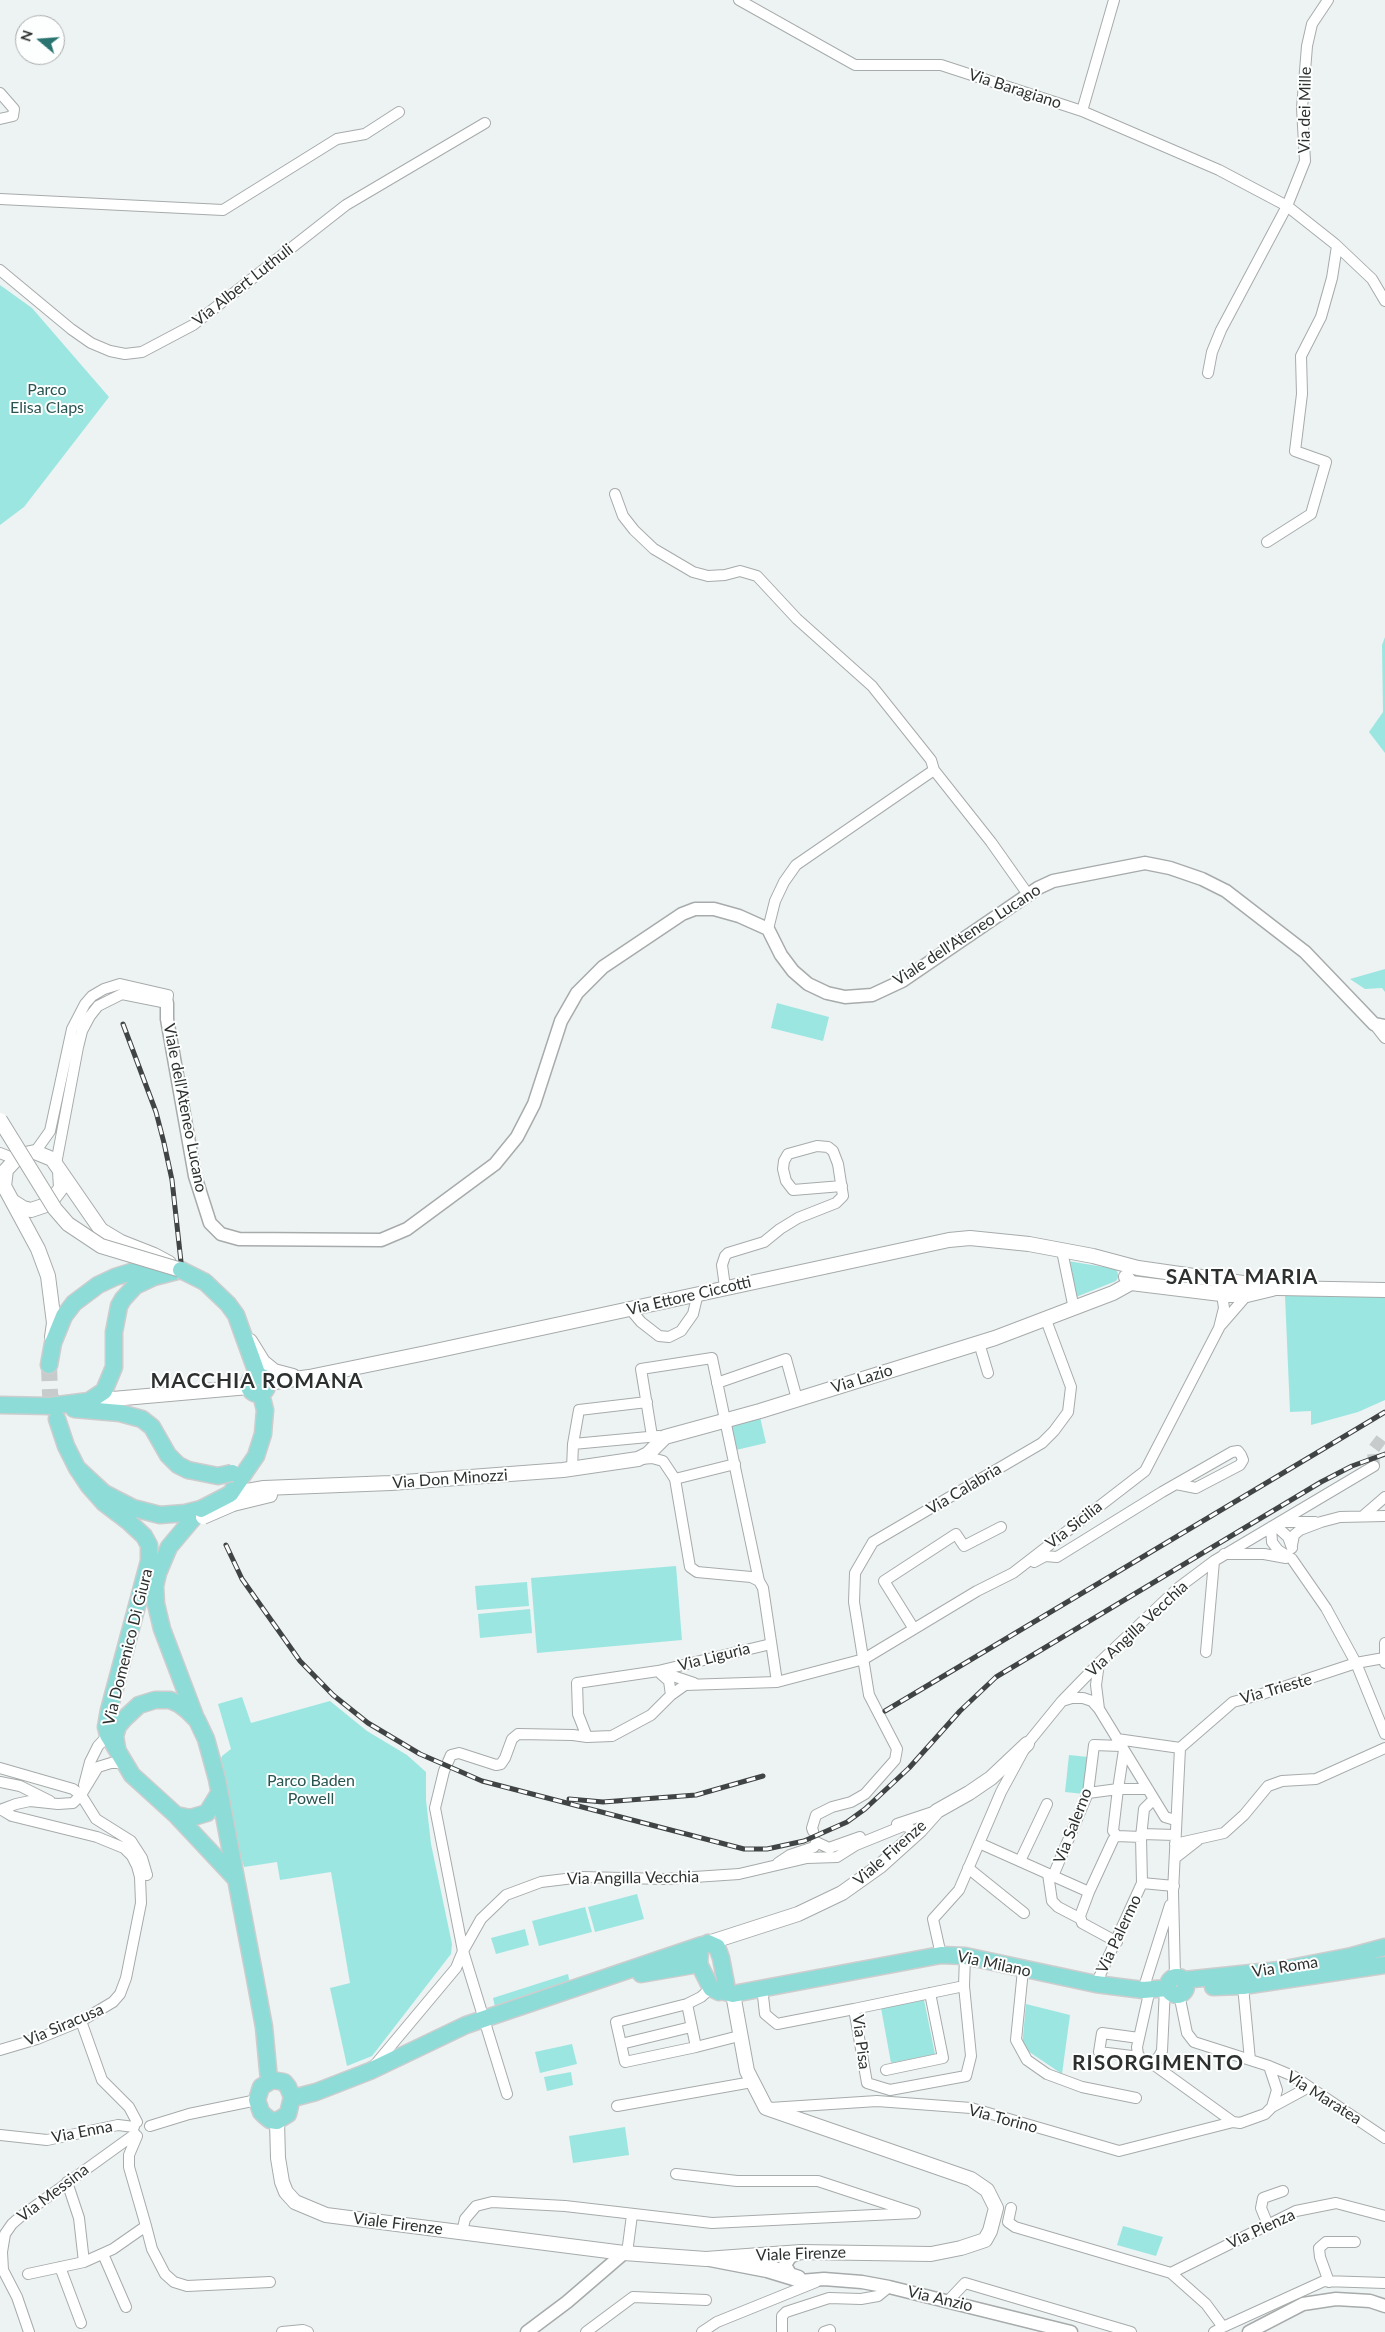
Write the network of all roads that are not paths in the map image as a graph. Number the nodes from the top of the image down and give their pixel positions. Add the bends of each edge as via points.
1 (739, 0) edge
2 (1114, 0) edge
3 (1328, 0) edge
4 (0, 93) edge
5 (1082, 111) junction
6 (399, 112) dead end
7 (0, 118) edge
8 (485, 123) dead end
9 (0, 199) edge
10 (1288, 206) junction
11 (1337, 246) junction
12 (0, 270) edge
13 (1385, 301) edge
14 (1208, 373) dead end
15 (616, 494) dead end
16 (1267, 542) dead end
17 (934, 770) junction
18 (1028, 894) junction
19 (768, 929) junction
20 (167, 999) junction
21 (1380, 1025) edge
22 (1385, 1038) edge
23 (0, 1120) edge
24 (35, 1152) junction
25 (0, 1153) edge
26 (15, 1158) junction
27 (58, 1167) junction
28 (842, 1186) junction
29 (4, 1188) edge
30 (1062, 1250) junction
31 (181, 1270) junction
32 (1133, 1275) junction
33 (726, 1287) junction
34 (1278, 1288) junction
35 (1385, 1290) edge
36 (698, 1293) junction
37 (1222, 1294) junction
38 (1247, 1295) junction
39 (1074, 1308) junction
40 (630, 1309) junction
41 (1046, 1320) junction
42 (1218, 1328) junction
43 (242, 1329) junction
44 (979, 1343) junction
45 (50, 1358) joint
46 (988, 1373) dead end
47 (309, 1377) junction
48 (717, 1382) junction
49 (259, 1385) junction
50 (797, 1399) junction
51 (90, 1401) junction
52 (647, 1402) junction
53 (0, 1405) edge
54 (53, 1412) junction
55 (726, 1421) junction
56 (659, 1436) junction
57 (573, 1444) junction
58 (638, 1459) junction
59 (735, 1464) junction
60 (251, 1465) junction
61 (593, 1465) joint
62 (1374, 1466) dead end
63 (77, 1468) junction
64 (572, 1469) junction
65 (675, 1479) junction
66 (1176, 1484) junction
67 (1385, 1497) edge
68 (231, 1499) junction
69 (202, 1513) junction
70 (1363, 1516) junction
71 (1385, 1516) edge
72 (1321, 1522) junction
73 (1275, 1525) junction
74 (1001, 1527) dead end
75 (1292, 1545) junction
76 (1223, 1554) junction
77 (1292, 1559) junction
78 (1214, 1561) junction
79 (1013, 1573) junction
80 (761, 1585) junction
81 (914, 1629) junction
82 (771, 1644) junction
83 (1385, 1644) edge
84 (1206, 1652) dead end
85 (864, 1659) junction
86 (1384, 1660) edge
87 (1100, 1662) junction
88 (1356, 1663) junction
89 (658, 1671) junction
90 (777, 1682) junction
91 (704, 1686) junction
92 (671, 1695) junction
93 (1062, 1701) junction
94 (1099, 1709) junction
95 (197, 1720) junction
96 (113, 1730) junction
97 (1385, 1734) edge
98 (587, 1737) junction
99 (1027, 1744) junction
100 (1121, 1745) junction
101 (1180, 1748) junction
102 (1385, 1748) edge
103 (120, 1758) junction
104 (0, 1768) edge
105 (0, 1782) edge
106 (1118, 1789) junction
107 (1148, 1789) junction
108 (1088, 1793) junction
109 (81, 1795) junction
110 (218, 1795) junction
111 (1154, 1799) junction
112 (58, 1804) junction
113 (1047, 1804) dead end
114 (1, 1810) edge
115 (937, 1811) junction
116 (176, 1815) junction
117 (1175, 1820) junction
118 (1141, 1836) junction
119 (911, 1838) junction
120 (1200, 1838) junction
121 (815, 1839) junction
122 (1175, 1839) junction
123 (1113, 1840) dead end
124 (979, 1843) junction
125 (1175, 1858) junction
126 (1020, 1861) junction
127 (773, 1868) junction
128 (968, 1868) junction
129 (1051, 1875) junction
130 (235, 1878) junction
131 (1142, 1883) junction
132 (1173, 1889) junction
133 (1089, 1892) junction
134 (141, 1903) junction
135 (1024, 1912) dead end
136 (1081, 1919) junction
137 (1117, 1942) junction
138 (705, 1944) junction
139 (1385, 1947) edge
140 (463, 1951) junction
141 (941, 1954) junction
142 (965, 1956) junction
143 (699, 1964) junction
144 (1385, 1965) edge
145 (1023, 1970) junction
146 (587, 1983) junction
147 (1096, 1984) junction
148 (964, 1986) junction
149 (1243, 1986) junction
150 (762, 1987) junction
151 (1169, 1987) junction
152 (723, 1989) junction
153 (930, 1993) junction
154 (686, 2004) junction
155 (854, 2009) junction
156 (485, 2018) junction
157 (81, 2021) junction
158 (691, 2027) junction
159 (739, 2036) junction
160 (1139, 2038) junction
161 (621, 2044) junction
162 (696, 2046) junction
163 (0, 2050) edge
164 (1145, 2059) junction
165 (1250, 2060) junction
166 (1269, 2066) junction
167 (886, 2070) dead end
168 (370, 2071) junction
169 (270, 2080) junction
170 (752, 2082) junction
171 (1309, 2087) junction
172 (507, 2094) dead end
173 (292, 2098) junction
174 (1136, 2098) dead end
175 (257, 2100) junction
176 (617, 2106) dead end
177 (1272, 2107) junction
178 (766, 2108) junction
179 (277, 2121) junction
180 (1234, 2122) junction
181 (150, 2126) junction
182 (136, 2130) junction
183 (0, 2135) edge
184 (1385, 2138) edge
185 (676, 2174) dead end
186 (67, 2182) junction
187 (1283, 2191) dead end
188 (1011, 2208) dead end
189 (632, 2215) junction
190 (1385, 2216) edge
191 (1268, 2225) junction
192 (146, 2226) junction
193 (462, 2232) junction
194 (1355, 2242) dead end
195 (801, 2252) junction
196 (626, 2253) junction
197 (103, 2254) junction
198 (748, 2256) junction
199 (706, 2259) junction
200 (84, 2262) junction
201 (60, 2267) junction
202 (2, 2272) edge
203 (1171, 2273) junction
204 (28, 2274) dead end
205 (790, 2274) junction
206 (806, 2279) junction
207 (824, 2279) junction
208 (270, 2282) dead end
209 (1329, 2282) junction
210 (1385, 2283) edge
211 (889, 2287) junction
212 (706, 2300) dead end
213 (948, 2301) junction
214 (1385, 2306) edge
215 (126, 2307) dead end
216 (81, 2322) dead end
217 (1218, 2330) edge
218 (704, 2331) edge
219 (29, 2332) edge
220 (282, 2332) edge
221 (308, 2332) edge
222 (527, 2332) edge
223 (586, 2332) edge
224 (782, 2332) edge
225 (824, 2332) edge
226 (830, 2332) edge
227 (1071, 2332) edge
228 (1131, 2332) edge
229 (1249, 2332) edge

1 - 5 street, Via Baragiano via 855,65 941,65
2 - 5 street
3 - 10 street, Via dei Mille via 1312,24 1310,34 1302,108 1305,161
4 - 7 street via 14,108 13,116
5 - 10 street, Via Baragiano via 1219,170
6 - 9 street via 366,134 337,139 223,210
8 - 12 street, Via Albert Luthuli via 346,205 193,325 142,352 125,354 91,343
10 - 11 street
10 - 14 street, Via dei Mille via 1221,330
11 - 13 street via 1372,279
11 - 16 street via 1321,317 1301,356 1302,394 1295,451 1326,462 1312,514
15 - 17 street via 623,516 634,530 654,548 693,572 708,576 740,571 756,576 796,619 872,686 931,760
17 - 18 street via 992,842
17 - 19 street via 796,865 784,882
18 - 19 street, Viale dell'Ateneo Lucano via 902,981 872,995 845,997 808,984 792,972
18 - 21 street, Viale dell'Ateneo Lucano via 1053,881 1145,863 1202,879 1226,892 1305,952
19 - 20 street, Viale dell'Ateneo Lucano via 739,916 695,908 602,967 577,992 561,1020 534,1104 517,1136 495,1164 407,1229 381,1240 239,1239 222,1234 210,1223 195,1176 167,1019
20 - 24 street via 120,984 104,989 85,1004 72,1029 50,1132
20 - 27 street via 122,994 98,1006 90,1016 78,1047
21 - 22 street
23 - 31 main road, bridge via 55,1209 68,1224 101,1246
24 - 26 main road
24 - 27 main road via 46,1156
25 - 26 street
26 - 29 main road via 6,1170
27 - 29 main road via 59,1193 44,1208 31,1210 16,1205
27 - 31 main road, bridge via 101,1230
28 - 28 street via 838,1164 828,1147 798,1150 788,1154 784,1161 786,1181 793,1190
28 - 33 street via 844,1196 836,1203 798,1218 764,1242 728,1253 722,1265
29 - 45 main road via 38,1249 48,1276 54,1324
30 - 32 main road, Via Ettore Ciccotti via 1113,1261
30 - 33 main road, Via Ettore Ciccotti via 970,1238 949,1240
30 - 39 street
31 - 43 main road, bridge via 205,1282 228,1304
31 - 45 main road, bridge via 131,1272 98,1285 74,1303 64,1316
31 - 51 main road via 154,1276 128,1292 119,1306 112,1375 104,1391
32 - 34 main road
32 - 37 main road
32 - 39 main road, Via Lazio via 1113,1293
33 - 36 main road, Via Ettore Ciccotti
34 - 35 main road
34 - 38 main road
36 - 40 main road, Via Ettore Ciccotti
36 - 40 street via 693,1314 681,1331 669,1337 659,1336
37 - 38 main road
37 - 42 street via 1224,1308
38 - 42 street
39 - 41 main road, Via Lazio
40 - 47 main road, Via Ettore Ciccotti
41 - 44 main road, Via Lazio
41 - 85 street, Via Calabria via 1071,1387 1068,1412 1042,1443 874,1542 855,1572 854,1602
42 - 79 street, Via Sicilia via 1144,1471
43 - 47 main road via 274,1371 284,1376
43 - 49 main road
44 - 46 street
44 - 50 main road, Via Lazio
47 - 49 main road, Via Ettore Ciccotti
48 - 50 street via 786,1360
48 - 52 street via 712,1358 641,1369
48 - 55 street
49 - 51 main road, Via Ettore Ciccotti
49 - 60 main road via 265,1410 263,1434
50 - 55 main road, Via Lazio
51 - 54 main road, Via Ettore Ciccotti
52 - 56 street
52 - 57 street via 579,1410
53 - 54 main road
54 - 60 main road, bridge via 120,1413 142,1419 152,1427 168,1455 188,1470 218,1476
54 - 63 main road
55 - 56 main road, Via Lazio
55 - 59 street
56 - 57 street
56 - 58 main road, Via Lazio via 648,1454
57 - 64 street
58 - 61 main road, Via Lazio
58 - 65 street via 659,1459
59 - 65 street
59 - 80 street
60 - 68 main road
61 - 64 main road, Via Don Minozzi
62 - 73 street, Via Angilla Vecchia
63 - 69 main road via 104,1493 133,1508 160,1515
63 - 96 main road, Via Domenico Di Giura via 104,1503 129,1522 149,1545 149,1561 109,1710 106,1726
64 - 68 main road, Via Don Minozzi via 307,1488 264,1488
65 - 80 street via 690,1567 697,1572 751,1577
66 - 66 street via 1196,1488 1240,1464 1243,1460 1241,1455 1238,1451 1232,1452
66 - 79 street via 1057,1557 1045,1556
67 - 70 street
68 - 69 main road, bridge
69 - 95 main road via 177,1536 162,1560 155,1586 162,1630
70 - 71 street
70 - 72 street
72 - 73 street
72 - 75 street via 1300,1530 1294,1535
73 - 75 street
73 - 76 street, Via Angilla Vecchia
73 - 77 street via 1272,1542
74 - 81 street via 964,1546 956,1534 884,1581
75 - 77 street
76 - 77 street via 1264,1554
76 - 78 street, Via Angilla Vecchia
77 - 88 street via 1326,1608
78 - 84 street, Via Angilla Vecchia
78 - 87 street, Via Angilla Vecchia via 1178,1588
79 - 81 street, Via Sicilia
80 - 82 street
81 - 85 street, Via Sicilia
82 - 89 street, Via Liguria
82 - 90 street
83 - 86 street
85 - 90 street, Via Sicilia
85 - 121 street, Via Calabria via 869,1695 897,1749 895,1760 865,1794 816,1815 812,1828
86 - 88 street, Via Trieste
87 - 93 street, Via Angilla Vecchia
87 - 94 street via 1096,1685
88 - 97 street
88 - 101 street, Via Trieste via 1233,1702
89 - 91 street
89 - 92 street via 669,1681
89 - 98 street, Via Liguria via 577,1683 578,1714
90 - 91 street, Via Sicilia
91 - 92 street, Via Sicilia via 685,1685
92 - 98 street via 651,1715 612,1736
93 - 94 street via 1083,1698 1092,1701
93 - 99 street, Via Angilla Vecchia
94 - 100 street
95 - 96 main road, Via Domenico Di Giura via 179,1704 155,1700 139,1705
95 - 110 main road, Via Domenico Di Giura via 206,1739
96 - 103 main road, Via Domenico Di Giura
96 - 109 street, Via Domenico Di Giura via 98,1746 90,1762
98 - 140 street via 518,1734 512,1739 506,1758 496,1765 459,1753 451,1755 435,1808
99 - 115 main road, Viale Firenze via 991,1778
99 - 124 street, Via Angilla Vecchia
100 - 101 street
100 - 106 street
100 - 107 street
100 - 108 street, Via Salerno via 1094,1745
101 - 117 street
102 - 120 street via 1316,1779 1282,1781 1268,1786 1224,1833
103 - 109 street via 98,1767
103 - 116 main road, Via Domenico Di Giura via 136,1779
104 - 109 street via 73,1789
105 - 112 street via 20,1786
106 - 107 street
106 - 108 street
106 - 118 street via 1114,1834
107 - 111 street
108 - 129 street, Via Salerno
109 - 112 street via 73,1803
109 - 134 street, Via Siracusa via 96,1819 131,1841 139,1853 147,1883
110 - 116 main road via 207,1813 190,1818
110 - 130 main road, Via Domenico Di Giura
111 - 117 street via 1165,1817
111 - 118 street, Via Palermo via 1144,1809
112 - 114 street via 30,1801
113 - 126 street
114 - 134 street, Via Siracusa via 12,1816 97,1836 124,1848 132,1856 140,1877
115 - 119 main road, Viale Firenze
115 - 121 street via 829,1848
116 - 130 main road, Via Domenico Di Giura
117 - 122 street
118 - 122 street
118 - 131 street, Via Palermo
119 - 127 street, Via Angilla Vecchia via 909,1827 903,1826 856,1845 837,1857 807,1858
119 - 138 main road, Viale Firenze via 842,1894 798,1914
120 - 122 street
120 - 125 street
121 - 127 street, Via Angilla Vecchia via 814,1847 790,1855
122 - 125 street
123 - 133 street
124 - 126 street
124 - 128 street, Via Angilla Vecchia
125 - 132 street
126 - 129 street
127 - 140 street, Via Angilla Vecchia via 739,1874 665,1879 582,1877 541,1882 506,1895 481,1919
128 - 135 street
128 - 141 street, Via Angilla Vecchia via 959,1890 933,1919
129 - 133 street
129 - 136 street, Via Salerno via 1052,1901
130 - 169 main road, Via Domenico Di Giura via 264,2027
131 - 132 street, Via Palermo
131 - 137 street, Via Palermo
132 - 151 street
132 - 151 street
133 - 136 street
134 - 157 street, Via Siracusa via 120,1994 106,2008
136 - 137 street, Via Salerno via 1087,1928
137 - 147 street, Via Palermo
138 - 143 main road via 698,1954
138 - 146 main road, Viale Firenze
138 - 152 main road via 714,1944 720,1953
139 - 151 main road, Via Roma via 1280,1970
140 - 156 street
140 - 168 street, Via Angilla Vecchia via 456,1968
141 - 142 main road, Via Milano
141 - 150 main road, Via Milano
142 - 145 main road, Via Milano
142 - 148 street, Via Pisa
143 - 146 main road, Viale Firenze
143 - 152 main road
144 - 149 main road, Via Roma
145 - 147 main road, Via Milano
145 - 174 street via 1016,2040 1027,2060 1047,2074 1082,2087
146 - 156 main road, Viale Firenze
147 - 151 main road, Via Milano
148 - 153 street, Via Pisa
148 - 155 street, Via Pisa via 971,2056 966,2076 890,2090 867,2083
149 - 151 main road, Via Roma
149 - 165 street
150 - 152 main road, Via Milano
150 - 155 street via 765,2014 777,2024
151 - 160 street
151 - 164 street via 1162,2051 1158,2058
151 - 165 street, Via Maratea via 1194,2042
152 - 154 street
152 - 159 main road
153 - 155 street, Via Pisa
153 - 167 street via 943,2058
154 - 158 street
154 - 161 street via 616,2022
156 - 168 main road, Viale Firenze
156 - 172 street
157 - 163 street, Via Siracusa
157 - 182 street via 102,2080 129,2107
158 - 161 street
158 - 162 street
159 - 162 street
159 - 170 main road via 746,2071
160 - 164 street via 1137,2052
160 - 164 street via 1102,2033 1100,2052
161 - 162 street via 625,2062
164 - 180 street
165 - 166 street, Via Maratea
166 - 171 street, Via Maratea
166 - 177 street via 1277,2090
168 - 173 main road, Viale Firenze
169 - 173 main road via 284,2082
169 - 175 main road via 260,2087
170 - 176 street
170 - 178 main road
171 - 177 street, Via Torino
171 - 184 street, Via Maratea
173 - 179 main road via 288,2114
175 - 179 main road via 260,2112
175 - 181 street
177 - 180 street, Via Torino via 1265,2114
178 - 180 street, Via Torino via 877,2101 971,2108 1119,2151
178 - 195 main road, Viale Firenze via 971,2180 987,2190 996,2208 985,2240 961,2248 931,2254
179 - 193 main road, Viale Firenze via 276,2141 282,2182 295,2202 326,2215
181 - 182 street, Via Enna via 144,2121
181 - 182 street, Via Messina via 146,2136
182 - 183 street, Via Enna via 118,2125 47,2140
182 - 186 street, Via Messina
182 - 192 street via 129,2167
185 - 189 street via 737,2181 818,2181 914,2213 712,2223
186 - 200 street via 79,2218
186 - 202 street, Via Messina via 12,2224 2,2252
187 - 191 street via 1263,2198 1260,2208
188 - 203 street via 1008,2222 1015,2227
189 - 193 street via 565,2206 492,2202 476,2206 465,2219
189 - 196 street
190 - 191 street, Via Pienza via 1336,2203 1296,2211
191 - 203 street, Via Pienza
192 - 197 street
192 - 208 street via 152,2249 165,2274 174,2282 187,2286
193 - 196 main road, Viale Firenze
194 - 209 street via 1326,2242 1320,2248
195 - 198 main road, Viale Firenze
195 - 205 street via 786,2261
196 - 199 main road, Viale Firenze
196 - 222 street
197 - 200 street
197 - 215 street
198 - 199 main road, Viale Firenze
198 - 205 street
199 - 206 street via 800,2281
200 - 201 street
201 - 204 street
201 - 216 street
202 - 219 street, Via Messina via 17,2297
203 - 217 street via 1206,2304
205 - 206 street
206 - 207 street, Via Anzio
207 - 211 street, Via Anzio
207 - 218 street via 717,2322
209 - 210 street
209 - 217 street via 1324,2281
211 - 213 street, Via Anzio
211 - 224 street via 878,2296 829,2298 786,2312 782,2316
212 - 223 street via 633,2297
213 - 227 street, Via Anzio
213 - 228 street via 965,2284
214 - 229 street via 1336,2299 1303,2304
220 - 221 street
225 - 226 street

